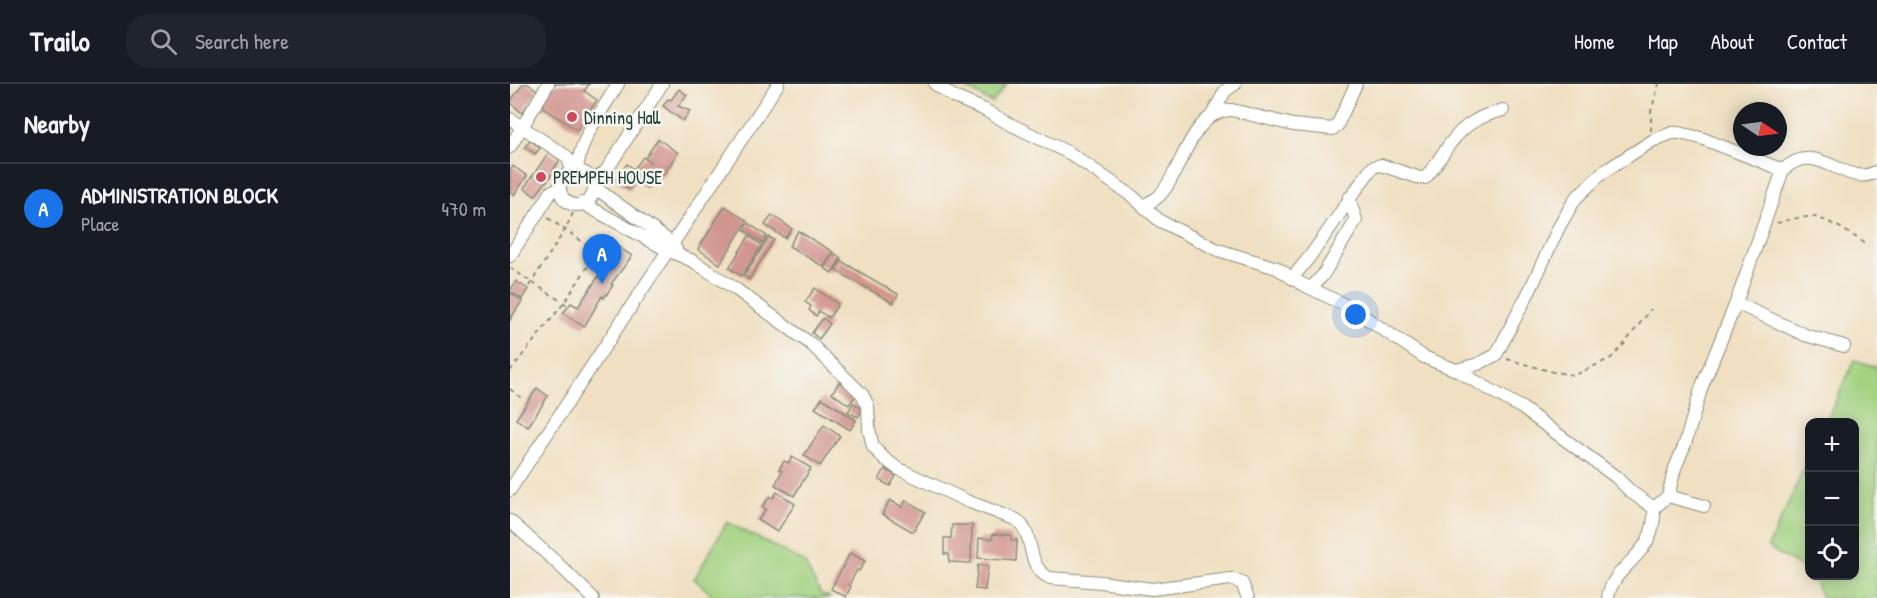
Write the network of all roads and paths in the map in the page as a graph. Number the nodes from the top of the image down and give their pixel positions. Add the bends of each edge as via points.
1 (548, 84) edge
2 (618, 84) edge
3 (662, 84) edge
4 (778, 84) edge
5 (935, 84) edge
6 (1356, 84) edge
7 (1659, 84) edge
8 (1227, 86) edge
9 (1503, 110) dead end
10 (1212, 115) junction
11 (510, 119) edge
12 (522, 126) junction
13 (1652, 141) junction
14 (510, 147) edge
15 (1784, 170) junction
16 (574, 171) junction
17 (1877, 171) edge
18 (593, 185) junction
19 (560, 189) junction
20 (1349, 198) junction
21 (580, 204) junction
22 (1143, 206) junction
23 (539, 212) junction
24 (616, 222) junction
25 (565, 230) junction
26 (1763, 233) junction
27 (1868, 246) dead end
28 (669, 247) junction
29 (597, 252) junction
30 (510, 256) edge
31 (606, 258) dead end
32 (510, 268) edge
33 (1292, 278) junction
34 (531, 282) junction
35 (529, 286) dead end
36 (1311, 288) junction
37 (1736, 303) junction
38 (566, 304) junction
39 (1651, 309) dead end
40 (1844, 346) dead end
41 (1496, 355) junction
42 (1456, 370) junction
43 (510, 371) edge
44 (510, 389) edge
45 (524, 400) dead end
46 (510, 490) edge
47 (1668, 496) junction
48 (1704, 506) dead end
49 (1654, 508) junction
50 (510, 521) edge
51 (593, 598) edge
52 (1248, 598) edge
53 (1608, 598) edge

1 - 12 street
2 - 16 street via 582,145
3 - 18 street
4 - 28 street
5 - 22 street via 1071,154
6 - 10 street via 1333,129 1232,110
7 - 13 path via 1651,111
8 - 10 street
9 - 20 street via 1467,124 1425,178 1377,165
10 - 22 street via 1185,148 1159,196
11 - 12 street
12 - 14 street
12 - 16 street via 566,156
13 - 15 street via 1679,133
13 - 41 street via 1602,173 1575,199
15 - 17 street via 1802,158 1811,158 1861,176
15 - 26 street
16 - 18 street via 587,174
16 - 19 street via 563,178
18 - 21 street via 591,197
18 - 28 street
19 - 21 street via 567,201
19 - 23 street via 552,191
20 - 33 street via 1320,246
20 - 36 street via 1356,220
21 - 24 street
21 - 25 path
22 - 33 street via 1160,221 1211,247 1277,268
23 - 25 path
23 - 30 street
24 - 28 street
24 - 29 path
25 - 29 path
25 - 34 path
26 - 27 path via 1775,223 1818,217
26 - 37 street
28 - 46 street
28 - 52 street via 716,276 827,357 862,394 868,406 873,447 885,459 936,487 1010,516 1023,525 1035,567 1044,575 1152,589 1237,580
29 - 31 path
29 - 38 path
32 - 34 path
33 - 36 street
34 - 35 path
34 - 38 path
36 - 42 street via 1363,315 1424,357
37 - 40 street via 1805,335
37 - 47 street via 1702,386
38 - 43 path
39 - 41 path via 1611,358 1575,375 1535,368
41 - 42 street
42 - 49 street via 1533,416
44 - 45 path
47 - 48 street
47 - 49 street
49 - 53 street via 1652,535 1616,579
50 - 51 street

